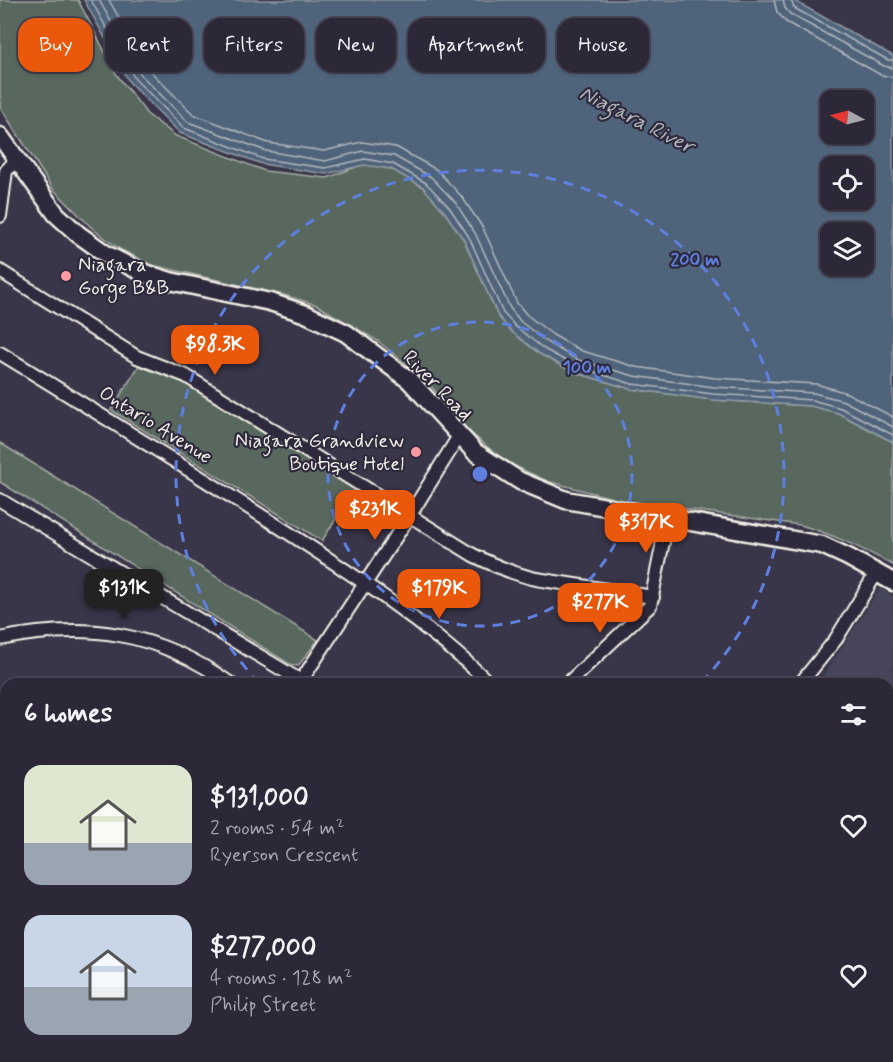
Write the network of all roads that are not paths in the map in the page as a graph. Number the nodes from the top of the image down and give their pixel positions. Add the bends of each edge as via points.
1 (0, 136) edge
2 (16, 160) junction
3 (0, 216) edge
4 (0, 271) edge
5 (0, 353) edge
6 (459, 436) junction
7 (0, 500) edge
8 (410, 515) junction
9 (668, 517) junction
10 (877, 572) junction
11 (893, 582) edge
12 (366, 584) junction
13 (653, 597) junction
14 (0, 639) edge
15 (222, 678) edge
16 (294, 678) edge
17 (304, 678) edge
18 (484, 678) edge
19 (574, 678) edge
20 (809, 678) edge

1 - 2 main road, River Road
2 - 3 street via 6,171
2 - 6 main road, River Road via 56,214 106,254 141,272 270,302 346,333 409,380
4 - 8 street via 137,357 186,376
5 - 12 street, Ontario Avenue
6 - 8 street
6 - 9 main road, River Road via 488,461 534,489 566,500
7 - 16 street
8 - 12 street
8 - 13 street via 473,555 521,576
9 - 10 main road, River Road via 822,545
9 - 13 street
10 - 11 main road, River Road
10 - 20 street
12 - 17 street
12 - 18 street, Ontario Avenue
13 - 19 street via 644,613
14 - 15 street via 74,630 121,634 164,646

